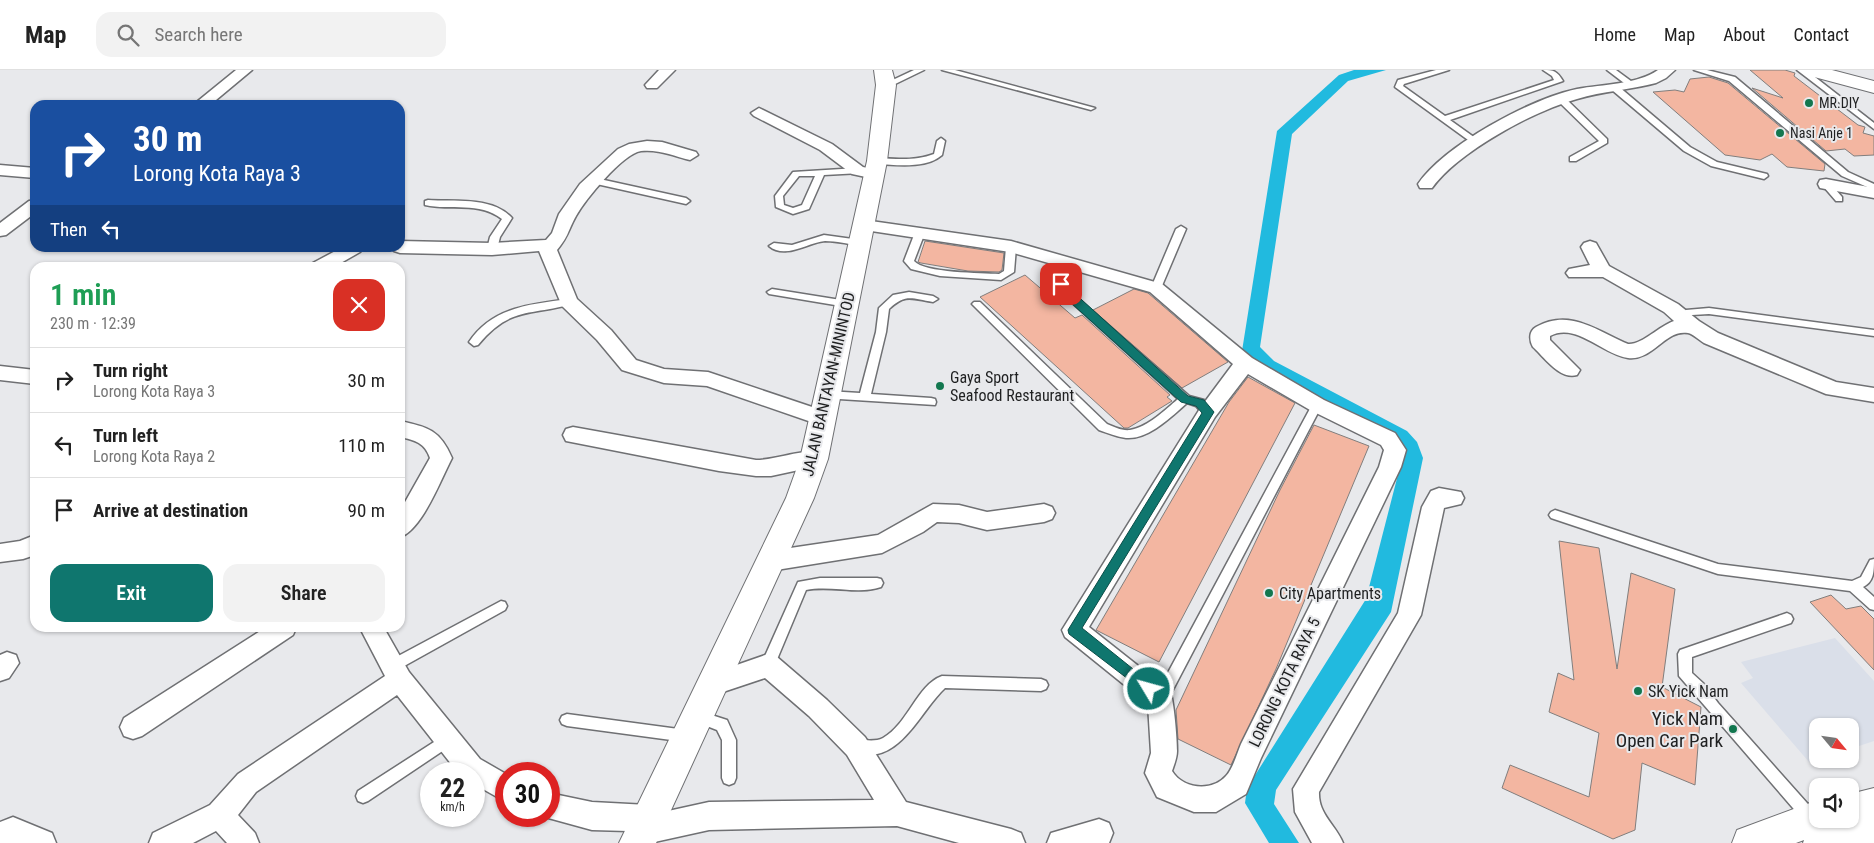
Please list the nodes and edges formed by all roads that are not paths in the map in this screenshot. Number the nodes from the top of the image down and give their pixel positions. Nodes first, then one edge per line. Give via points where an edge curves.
1 (245, 70) edge
2 (668, 70) edge
3 (920, 70) edge
4 (946, 70) edge
5 (1445, 70) edge
6 (1548, 70) edge
7 (1610, 70) edge
8 (1668, 70) edge
9 (1698, 70) edge
10 (1801, 70) edge
11 (1818, 73) edge
12 (885, 77) edge
13 (1631, 84) junction
14 (652, 85) dead end
15 (1874, 87) edge
16 (1615, 88) junction
17 (1874, 96) edge
18 (1562, 99) junction
19 (207, 100) edge
20 (1091, 108) dead end
21 (759, 113) dead end
22 (1444, 119) junction
23 (1874, 127) edge
24 (941, 141) dead end
25 (1475, 142) junction
26 (690, 155) dead end
27 (1573, 159) dead end
28 (870, 169) junction
29 (0, 170) edge
30 (820, 172) junction
31 (30, 173) edge
32 (1764, 176) dead end
33 (595, 181) junction
34 (1426, 184) dead end
35 (1826, 184) joint
36 (1874, 187) edge
37 (1874, 193) edge
38 (1839, 199) dead end
39 (686, 201) dead end
40 (428, 203) dead end
41 (30, 210) edge
42 (1181, 229) dead end
43 (0, 231) edge
44 (862, 234) junction
45 (919, 235) junction
46 (405, 245) edge
47 (774, 246) dead end
48 (1011, 247) junction
49 (1590, 247) dead end
50 (492, 248) junction
51 (548, 249) junction
52 (347, 252) edge
53 (328, 262) edge
54 (1070, 264) junction
55 (1602, 270) junction
56 (1575, 273) dead end
57 (1156, 288) junction
58 (772, 292) dead end
59 (933, 299) dead end
60 (569, 302) junction
61 (847, 304) junction
62 (977, 304) dead end
63 (1687, 322) junction
64 (1874, 333) edge
65 (474, 342) dead end
66 (1244, 363) junction
67 (1570, 370) dead end
68 (0, 373) edge
69 (30, 376) edge
70 (1874, 395) edge
71 (865, 396) junction
72 (1185, 399) junction
73 (931, 402) dead end
74 (1317, 405) junction
75 (825, 407) junction
76 (1208, 412) junction
77 (405, 430) edge
78 (573, 435) dead end
79 (814, 459) junction
80 (1453, 498) dead end
81 (1044, 513) dead end
82 (1555, 515) dead end
83 (405, 521) edge
84 (30, 546) edge
85 (0, 553) edge
86 (770, 562) junction
87 (1874, 564) edge
88 (877, 583) dead end
89 (1853, 586) junction
90 (1874, 605) edge
91 (501, 606) dead end
92 (1787, 620) dead end
93 (278, 632) edge
94 (374, 632) edge
95 (768, 664) junction
96 (396, 673) junction
97 (711, 685) junction
98 (1041, 685) dead end
99 (1162, 699) junction
100 (567, 720) dead end
101 (692, 726) junction
102 (133, 727) dead end
103 (448, 739) junction
104 (856, 746) junction
105 (729, 778) dead end
106 (495, 782) edge
107 (364, 796) dead end
108 (1874, 805) edge
109 (1859, 808) edge
110 (560, 809) edge
111 (897, 813) junction
112 (220, 815) junction
113 (1809, 817) edge
114 (1859, 827) edge
115 (1874, 827) edge
116 (1809, 828) edge
117 (642, 831) edge
118 (1099, 833) dead end
119 (0, 836) edge
120 (42, 843) edge
121 (163, 843) edge
122 (245, 843) edge
123 (1011, 843) edge
124 (1061, 843) edge
125 (1329, 843) edge
126 (1750, 843) edge

1 - 19 street
2 - 14 street
3 - 12 lane
4 - 20 lane
5 - 22 lane via 1398,85
6 - 22 lane via 1559,81
7 - 13 lane
8 - 13 street
9 - 36 lane via 1738,83 1845,174
10 - 23 lane
11 - 15 main road
11 - 17 main road
12 - 28 main road, JALAN BANTAYAN-MININTOD
13 - 16 street
16 - 18 street
16 - 32 lane via 1687,149 1714,164
18 - 25 street
18 - 27 lane via 1604,141
21 - 28 street
22 - 25 lane
24 - 28 lane via 938,155 929,160
25 - 34 street via 1436,170
26 - 33 street via 662,147 635,147 624,152
28 - 30 lane
28 - 44 main road, JALAN BANTAYAN-MININTOD
29 - 31 street
30 - 30 lane via 820,179 806,206 793,210 780,207 779,196 796,174
33 - 39 lane
33 - 51 street via 586,188 568,214 560,235
35 - 37 street
35 - 38 lane
40 - 50 lane via 486,207 502,213 508,218 495,237
41 - 43 street
42 - 57 lane
44 - 45 street
44 - 47 lane via 824,238 792,248
44 - 61 main road, JALAN BANTAYAN-MININTOD
45 - 48 street
45 - 48 lane via 909,261 914,267 940,273 1001,277 1009,272
46 - 50 street
48 - 54 street
49 - 55 street
50 - 51 street via 538,244
51 - 60 street
52 - 53 street
54 - 57 street
54 - 72 lane via 1061,284 1074,300
55 - 56 street
55 - 63 street
57 - 66 street, LORONG KOTA RAYA 5
58 - 61 lane
59 - 71 lane via 909,295 896,297 884,308
60 - 65 lane via 507,312 485,327
60 - 75 street via 604,335 628,365 664,376 708,379
61 - 75 main road, JALAN BANTAYAN-MININTOD
62 - 72 lane via 1103,427 1134,433
63 - 64 lane via 1690,312 1709,312
63 - 67 street via 1632,351 1618,348 1567,324 1540,333 1540,342
63 - 70 street via 1711,338 1820,385
66 - 74 street, LORONG KOTA RAYA 5
66 - 76 street
68 - 69 street
71 - 73 lane
71 - 75 lane
72 - 76 lane via 1200,403
74 - 99 lane
74 - 99 street, LORONG KOTA RAYA 5 via 1388,439 1395,450 1390,467 1237,785 1216,800 1194,799 1167,788 1158,773 1164,753 1160,713
75 - 79 main road, JALAN BANTAYAN-MININTOD
76 - 99 street via 1074,630
77 - 83 street via 426,434 438,448 441,458
78 - 79 street via 756,468
79 - 86 main road, JALAN BANTAYAN-MININTOD
80 - 125 street via 1439,497 1433,507 1409,615 1306,789 1304,802 1309,817
81 - 86 street via 987,521 959,514 933,513 882,544
82 - 89 lane via 1718,569
84 - 85 street
86 - 97 main road, JALAN BANTAYAN-MININTOD
87 - 89 lane via 1865,581
88 - 95 lane via 859,586 817,582 802,586
89 - 90 lane
91 - 96 lane
92 - 113 lane via 1685,654 1686,676
93 - 102 street
94 - 96 street
95 - 97 street
95 - 104 street
96 - 103 street
96 - 112 street via 247,783
97 - 101 main road, JALAN BANTAYAN-MININTOD
98 - 104 lane via 942,682 932,689 900,734 871,750
100 - 101 lane
101 - 105 lane via 722,725 729,740
101 - 117 main road, JALAN BANTAYAN-MININTOD
103 - 106 street via 471,768
103 - 107 lane
104 - 111 street
108 - 109 main road
110 - 117 street
111 - 117 street via 709,816
111 - 123 street
112 - 121 street
112 - 122 street
114 - 115 main road
116 - 126 main road
118 - 124 street
119 - 120 street via 13,832

